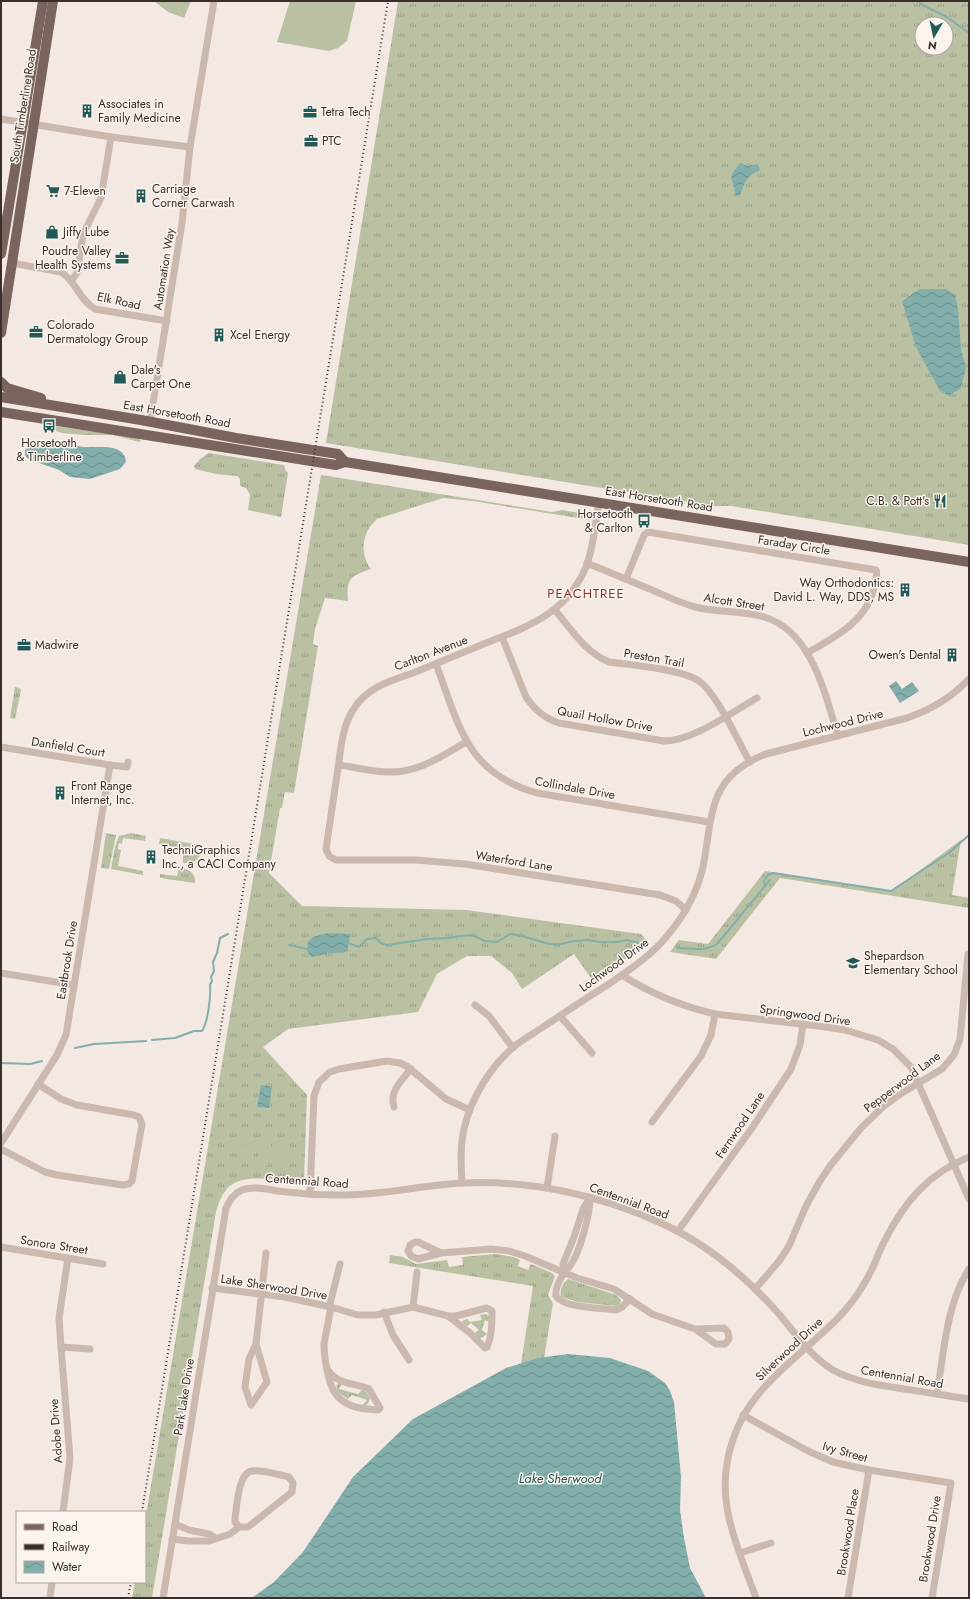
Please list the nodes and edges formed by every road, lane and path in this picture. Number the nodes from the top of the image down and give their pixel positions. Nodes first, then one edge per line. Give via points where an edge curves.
1 (43, 1) edge
2 (53, 1) edge
3 (214, 1) edge
4 (1, 119) edge
5 (23, 122) junction
6 (33, 124) junction
7 (111, 137) junction
8 (190, 147) junction
9 (1, 254) edge
10 (12, 263) junction
11 (71, 281) junction
12 (167, 321) junction
13 (1, 333) edge
14 (1, 382) edge
15 (1, 397) edge
16 (1, 412) edge
17 (93, 412) junction
18 (20, 415) junction
19 (1, 420) edge
20 (150, 422) junction
21 (345, 462) junction
22 (598, 502) junction
23 (969, 562) edge
24 (587, 564) junction
25 (626, 579) junction
26 (555, 610) junction
27 (502, 637) junction
28 (807, 653) junction
29 (436, 664) junction
30 (969, 679) edge
31 (757, 698) dead end
32 (725, 716) junction
33 (838, 736) junction
34 (466, 742) junction
35 (1, 747) edge
36 (128, 762) dead end
37 (750, 762) junction
38 (110, 765) junction
39 (339, 765) junction
40 (709, 822) junction
41 (332, 859) joint
42 (686, 910) junction
43 (968, 954) edge
44 (1, 973) edge
45 (622, 975) junction
46 (74, 985) junction
47 (475, 1006) dead end
48 (715, 1014) junction
49 (560, 1016) junction
50 (803, 1024) junction
51 (513, 1048) junction
52 (592, 1053) dead end
53 (411, 1069) junction
54 (917, 1083) junction
55 (38, 1084) junction
56 (394, 1107) dead end
57 (470, 1110) junction
58 (652, 1122) dead end
59 (555, 1136) dead end
60 (1, 1143) edge
61 (1, 1149) edge
62 (969, 1158) edge
63 (953, 1164) junction
64 (462, 1183) junction
65 (547, 1188) junction
66 (310, 1194) junction
67 (590, 1198) junction
68 (969, 1199) edge
69 (230, 1201) joint
70 (678, 1232) junction
71 (1, 1247) edge
72 (266, 1253) dead end
73 (441, 1253) dead end
74 (68, 1258) junction
75 (103, 1264) dead end
76 (340, 1264) dead end
77 (969, 1269) edge
78 (417, 1272) dead end
79 (564, 1272) junction
80 (212, 1288) junction
81 (755, 1289) junction
82 (262, 1294) junction
83 (630, 1299) junction
84 (331, 1307) junction
85 (414, 1307) junction
86 (384, 1312) junction
87 (448, 1316) junction
88 (695, 1329) dead end
89 (256, 1344) junction
90 (60, 1348) junction
91 (806, 1348) junction
92 (90, 1349) dead end
93 (409, 1360) dead end
94 (328, 1370) junction
95 (937, 1394) junction
96 (969, 1399) edge
97 (743, 1415) junction
98 (869, 1470) junction
99 (951, 1483) joint
100 (63, 1511) edge
101 (175, 1524) junction
102 (239, 1527) junction
103 (215, 1538) junction
104 (172, 1539) junction
105 (771, 1543) dead end
106 (740, 1553) junction
107 (52, 1583) edge
108 (50, 1598) edge
109 (163, 1598) edge
110 (756, 1598) edge
111 (848, 1598) edge
112 (932, 1598) edge

1 - 5 main road, South Timberline Road
2 - 6 main road, South Timberline Road
3 - 8 street, Automation Way
4 - 5 street
5 - 6 street
5 - 9 main road, South Timberline Road
6 - 7 street
6 - 10 main road, South Timberline Road
7 - 8 street
7 - 11 street via 101,198 83,234 77,273
8 - 12 street, Automation Way via 182,223
10 - 11 street, Elk Road via 61,272
10 - 13 main road, South Timberline Road
11 - 12 street, Elk Road via 88,304 95,309
12 - 20 street, Automation Way
14 - 17 main road via 7,388
15 - 17 main road, East Horsetooth Road
16 - 18 main road, East Horsetooth Road
17 - 20 main road, East Horsetooth Road
18 - 19 main road via 6,416
18 - 21 main road, East Horsetooth Road via 336,465
20 - 21 main road, East Horsetooth Road via 338,454
21 - 22 main road, East Horsetooth Road
22 - 23 main road, East Horsetooth Road
22 - 24 street, Carlton Avenue
24 - 25 street, Alcott Street
24 - 26 street, Carlton Avenue via 572,591
25 - 28 street, Alcott Street via 694,607 770,619 797,638
25 - 28 street, Faraday Circle via 644,535 648,532 876,570 870,599 858,619
26 - 27 street, Carlton Avenue via 530,625
26 - 32 street, Preston Trail via 595,655 609,662 692,677 713,695
27 - 29 street, Carlton Avenue
27 - 32 street, Quail Hollow Drive via 526,697 536,710 552,721 672,741 689,736
28 - 33 street, Alcott Street via 825,693
29 - 34 street, Collindale Drive
29 - 39 street, Carlton Avenue via 378,686 359,701 345,729
30 - 33 street, Lochwood Drive via 938,705 921,713
31 - 32 street, Quail Hollow Drive
32 - 37 street, Preston Trail
33 - 37 street, Lochwood Drive via 766,754
34 - 39 street via 428,764 402,771 382,772
34 - 40 street, Collindale Drive via 488,768 524,789
35 - 38 street, Danfield Court
36 - 38 street, Danfield Court via 127,767
37 - 40 street, Lochwood Drive via 732,775 720,791
38 - 46 street, Eastbrook Drive
39 - 41 street, Carlton Avenue via 326,849
40 - 42 street, Lochwood Drive via 703,867
41 - 42 street, Waterford Lane via 415,860 465,864 660,896 676,901
42 - 45 street, Lochwood Drive via 666,938
43 - 54 street, Pepperwood Lane via 958,1045 954,1055 942,1069
44 - 46 street
45 - 48 street, Springwood Drive via 663,998
45 - 49 street, Lochwood Drive
46 - 55 street, Eastbrook Drive via 62,1046
47 - 51 street via 489,1016
48 - 50 street, Springwood Drive
48 - 58 street via 711,1035 702,1056
49 - 51 street, Lochwood Drive
49 - 52 street
50 - 54 street, Springwood Drive via 845,1030 878,1040 893,1049 911,1067
50 - 70 street, Fernwood Lane via 800,1045 791,1069
51 - 57 street, Lochwood Drive via 486,1079
53 - 56 street via 394,1092
53 - 57 street via 446,1099
53 - 66 street via 400,1063 387,1061 339,1069 321,1079 314,1096
54 - 63 street, Springwood Drive
54 - 81 street, Pepperwood Lane via 884,1106 861,1128 830,1166 814,1192 789,1246
55 - 60 street, Eastbrook Drive
55 - 61 street via 61,1099 77,1105 139,1117 142,1124 133,1177 129,1184 123,1185 58,1175 45,1172
57 - 64 street, Lochwood Drive via 462,1144
59 - 65 street
62 - 63 street, Silverwood Drive
63 - 68 street, Springwood Drive
63 - 91 street, Silverwood Drive via 936,1175 910,1201 894,1223 856,1296 835,1321
64 - 65 street, Centennial Road
64 - 66 street, Centennial Road via 363,1194
65 - 67 street, Centennial Road
66 - 69 street, Centennial Road via 248,1188 236,1193
67 - 70 street, Centennial Road via 647,1216
67 - 79 street via 583,1209 563,1264
69 - 80 street, Park Lake Drive via 226,1208
70 - 81 street, Centennial Road via 706,1250
71 - 74 street, Sonora Street
72 - 82 street
73 - 79 street via 509,1251
74 - 75 street, Sonora Street
74 - 90 street, Adobe Drive via 60,1307
76 - 84 street
77 - 95 street via 951,1310
78 - 85 street
79 - 83 street via 614,1289
79 - 83 street via 555,1292 561,1301 572,1305 616,1310
80 - 82 street, Lake Sherwood Drive
80 - 101 street, Park Lake Drive
81 - 91 street, Centennial Road via 781,1316
82 - 84 street, Lake Sherwood Drive
82 - 89 street
83 - 88 street via 652,1314
84 - 86 street, Lake Sherwood Drive via 368,1316
84 - 94 street via 324,1344
85 - 86 street, Lake Sherwood Drive
85 - 87 street, Lake Sherwood Drive
86 - 93 street via 393,1335
87 - 87 street, Lake Sherwood Drive via 489,1309 492,1311 487,1346 485,1348
89 - 89 street via 267,1382 252,1405 245,1387 249,1359
90 - 92 street
90 - 100 street, Adobe Drive via 70,1458
91 - 95 street, Centennial Road via 830,1368 855,1380
91 - 97 street, Silverwood Drive via 758,1393
94 - 94 street via 337,1379 369,1389 380,1408 378,1410 349,1405 336,1395 330,1383
95 - 96 street, Centennial Road
97 - 98 street, Ivy Street via 820,1458
97 - 106 street, Silverwood Drive via 727,1459 725,1478 730,1526
98 - 99 street, Ivy Street
98 - 111 street, Brookwood Place
99 - 112 street, Brookwood Drive
101 - 103 street via 210,1534
101 - 104 street, Park Lake Drive
102 - 102 street via 248,1527 289,1494 293,1487 289,1476 253,1470 245,1474 235,1518
102 - 103 street via 230,1534
103 - 104 street via 210,1541
104 - 109 street, Park Lake Drive
105 - 106 street
106 - 110 street, Silverwood Drive
107 - 108 street

